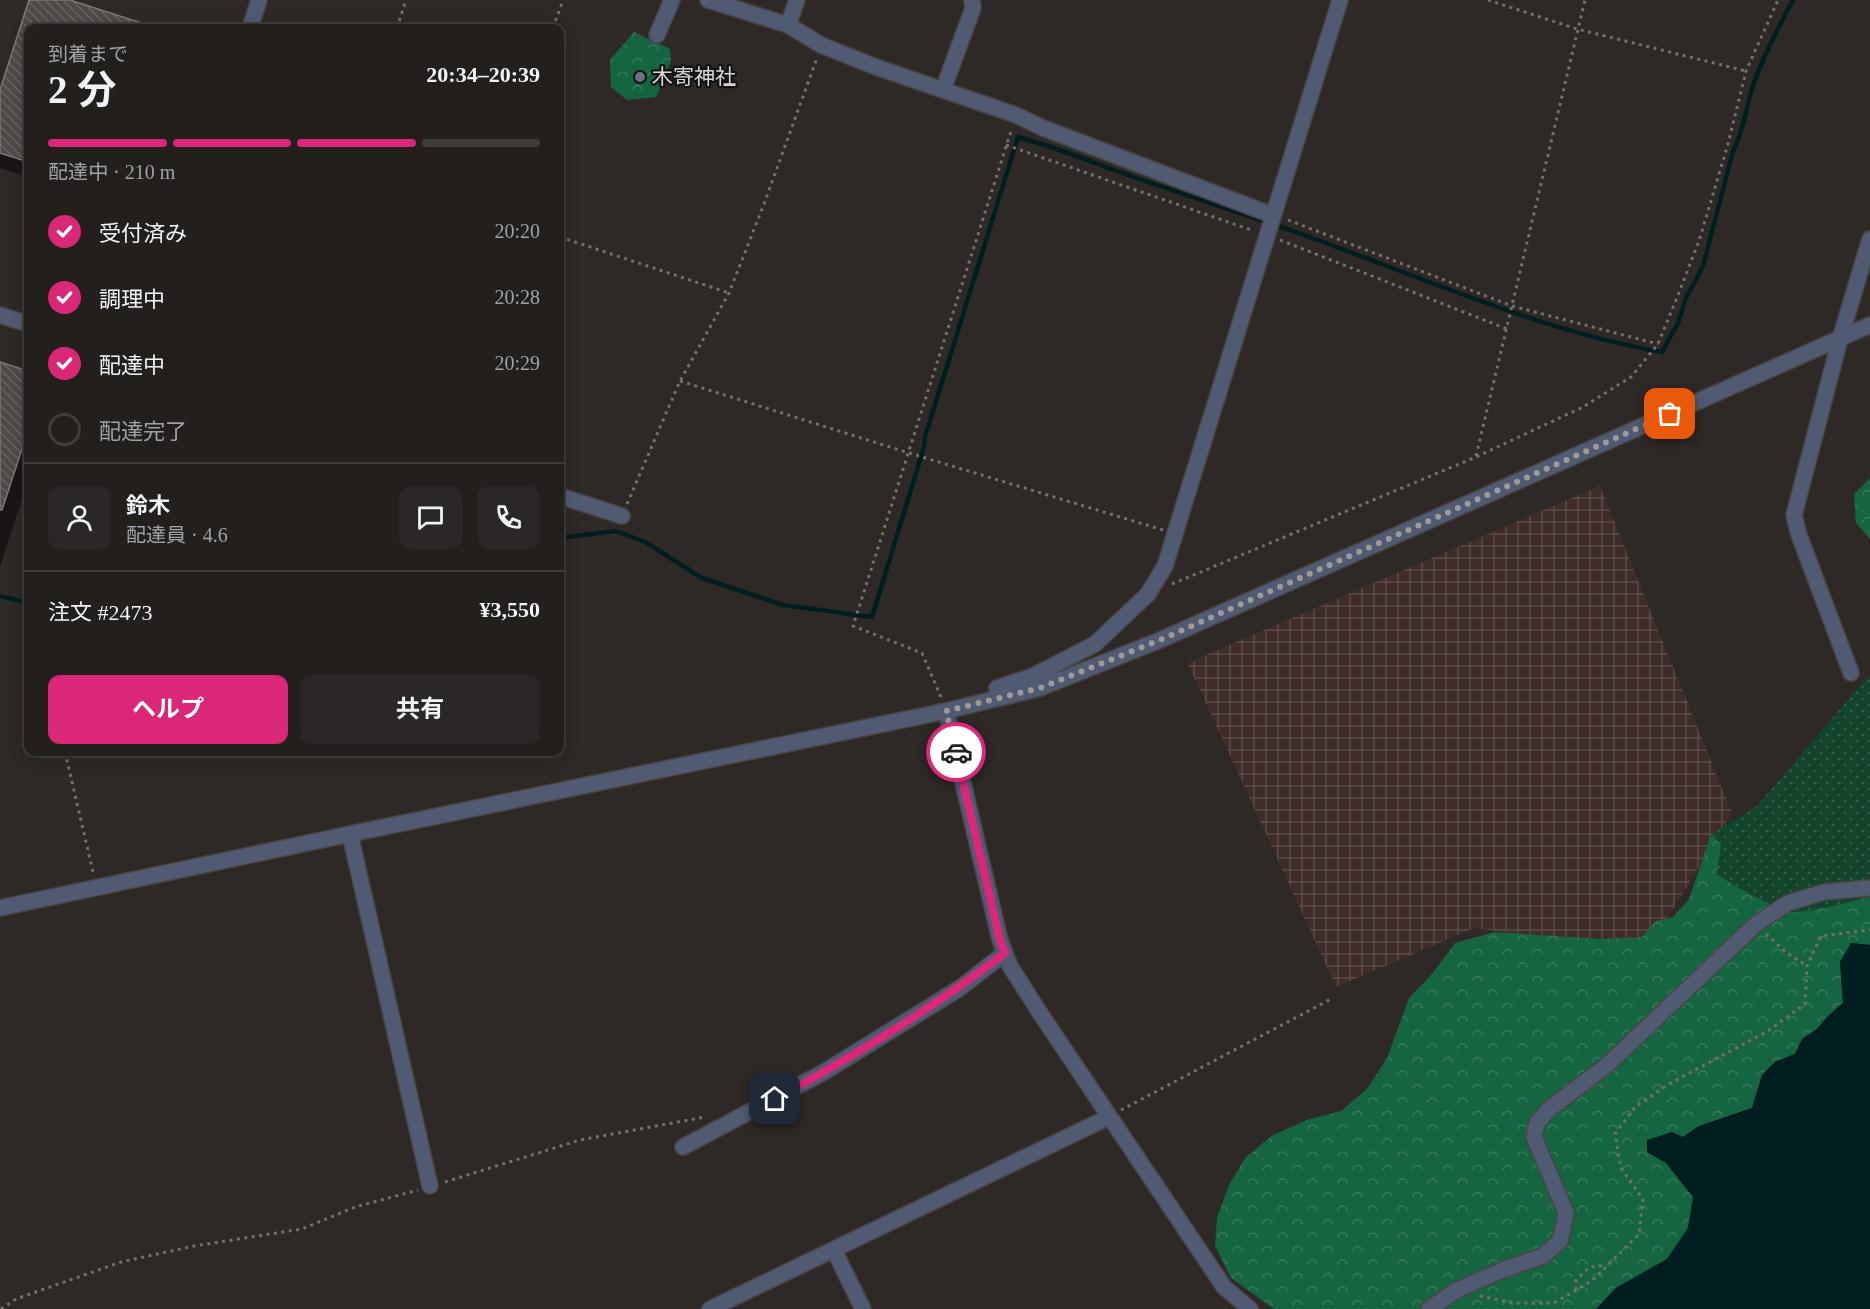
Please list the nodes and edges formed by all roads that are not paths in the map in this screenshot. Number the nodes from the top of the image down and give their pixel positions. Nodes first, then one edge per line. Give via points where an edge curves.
1 (259, 0) edge
2 (672, 0) edge
3 (708, 0) edge
4 (797, 0) edge
5 (972, 0) edge
6 (1340, 0) edge
7 (250, 24) edge
8 (788, 25) junction
9 (657, 35) dead end
10 (943, 90) junction
11 (1272, 214) junction
12 (1870, 239) edge
13 (0, 315) edge
14 (24, 323) edge
15 (1870, 325) edge
16 (1840, 339) junction
17 (564, 497) edge
18 (622, 516) road end
19 (1851, 673) dead end
20 (997, 698) junction
21 (946, 711) junction
22 (350, 834) junction
23 (1870, 888) edge
24 (0, 909) edge
25 (1005, 953) junction
26 (1109, 1117) junction
27 (683, 1147) dead end
28 (430, 1186) road end
29 (834, 1250) junction
30 (710, 1309) edge
31 (863, 1309) edge
32 (1250, 1309) edge
33 (1429, 1309) edge

1 - 7 street
2 - 9 street
3 - 8 street
4 - 8 street
5 - 10 street via 973,8
6 - 11 street
8 - 10 street via 822,45
10 - 11 street
11 - 20 street via 1165,566 1148,594 1095,644 1034,676 996,688
12 - 16 street
13 - 14 street
15 - 16 street
16 - 19 street via 1794,515
16 - 20 street via 1160,640 1040,688
17 - 18 street
20 - 21 street
21 - 22 street
21 - 25 street
22 - 24 street
22 - 28 street
23 - 33 street via 1824,892 1788,903 1756,924 1606,1066 1549,1109 1537,1123 1534,1137 1566,1213 1560,1241 1543,1256 1457,1290
25 - 26 street via 1035,1006
25 - 27 street via 960,988 824,1072
26 - 29 street
26 - 32 street via 1224,1287
29 - 30 street
29 - 31 street

